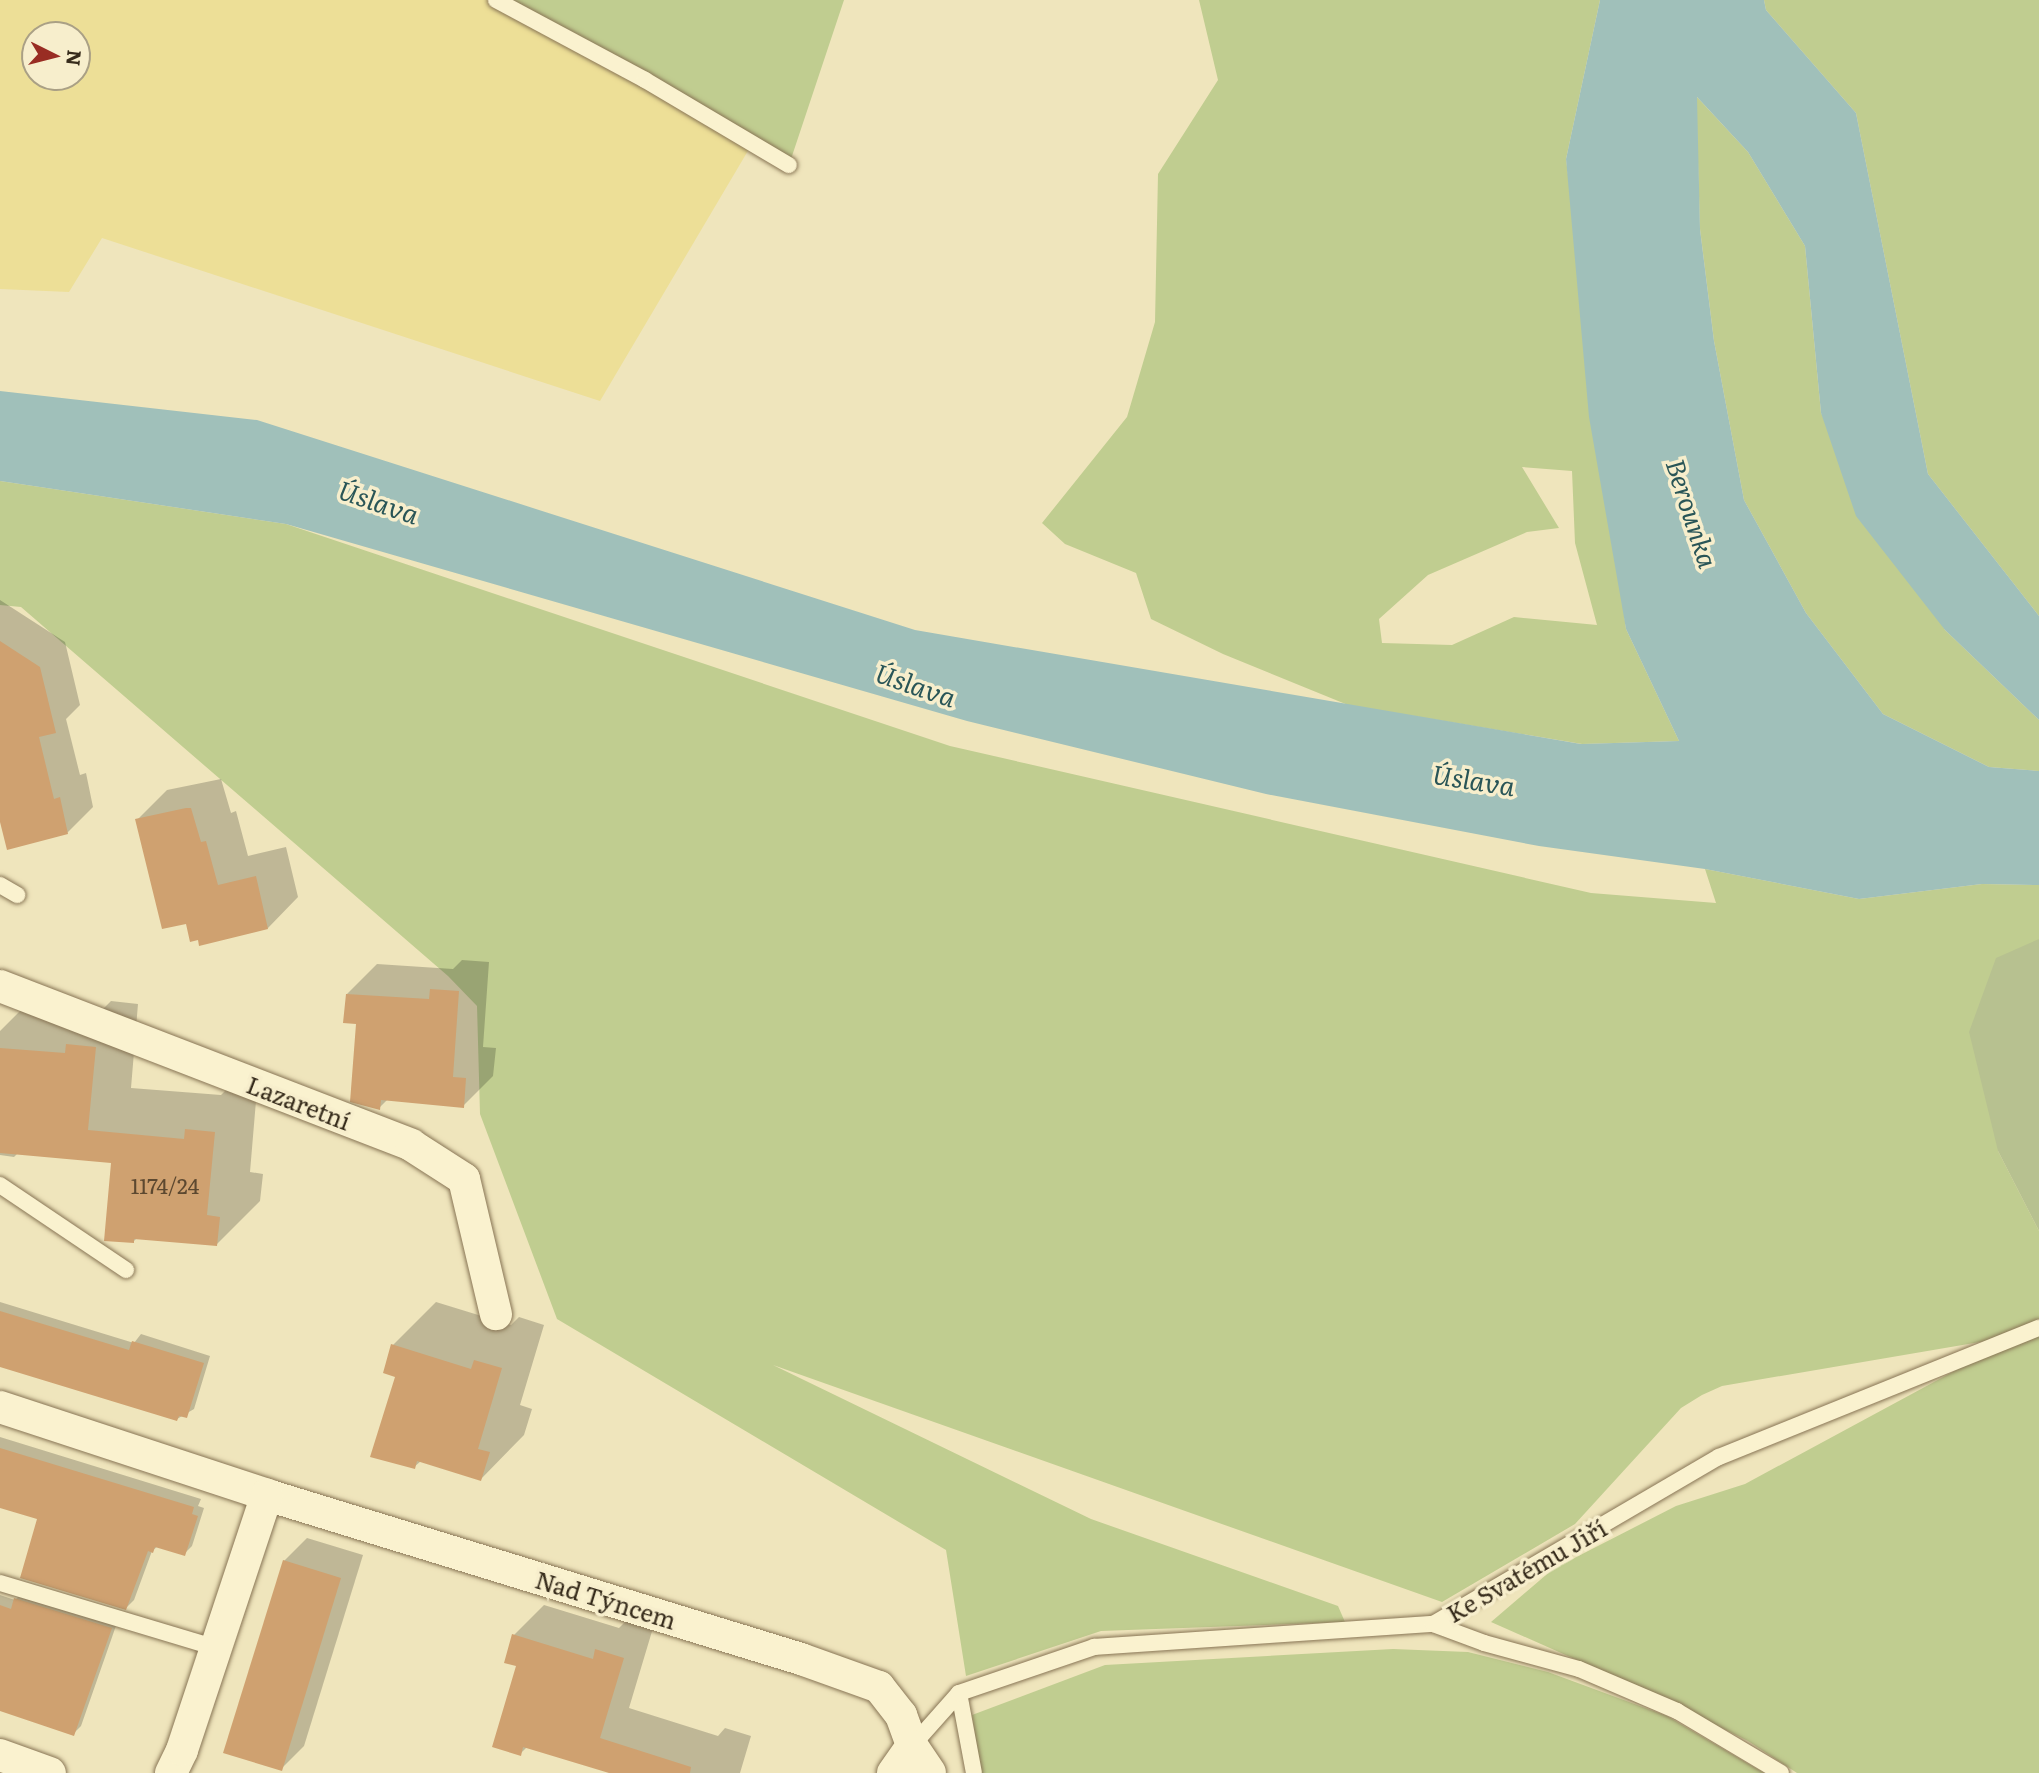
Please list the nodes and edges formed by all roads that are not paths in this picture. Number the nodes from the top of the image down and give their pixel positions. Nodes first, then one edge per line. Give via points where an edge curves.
1 (496, 0) edge
2 (789, 165) dead end
3 (0, 885) edge
4 (17, 895) dead end
5 (0, 986) edge
6 (0, 1185) edge
7 (126, 1270) dead end
8 (496, 1314) dead end
9 (2039, 1328) edge
10 (0, 1407) edge
11 (267, 1494) junction
12 (0, 1583) edge
13 (1433, 1625) junction
14 (216, 1648) junction
15 (959, 1693) junction
16 (912, 1746) junction
17 (0, 1755) edge
18 (50, 1773) edge
19 (171, 1773) edge
20 (893, 1773) edge
21 (930, 1773) edge
22 (974, 1773) edge
23 (1781, 1773) edge

1 - 2 lane
3 - 4 lane
5 - 8 street, Lazaretní via 411,1145 464,1179
6 - 7 lane
9 - 13 lane, Ke Svatému Jiří via 1720,1457
10 - 11 street, Nad Týncem
11 - 14 street
11 - 16 street, Nad Týncem via 879,1687 901,1715
12 - 14 lane
13 - 15 lane, Ke Svatému Jiří via 1094,1647
13 - 23 lane via 1579,1669 1677,1711
14 - 19 street
15 - 16 lane, Ke Svatému Jiří
15 - 22 lane
16 - 20 street, Ke Svatému Jiří
16 - 21 street, Nad Týncem
17 - 18 street

